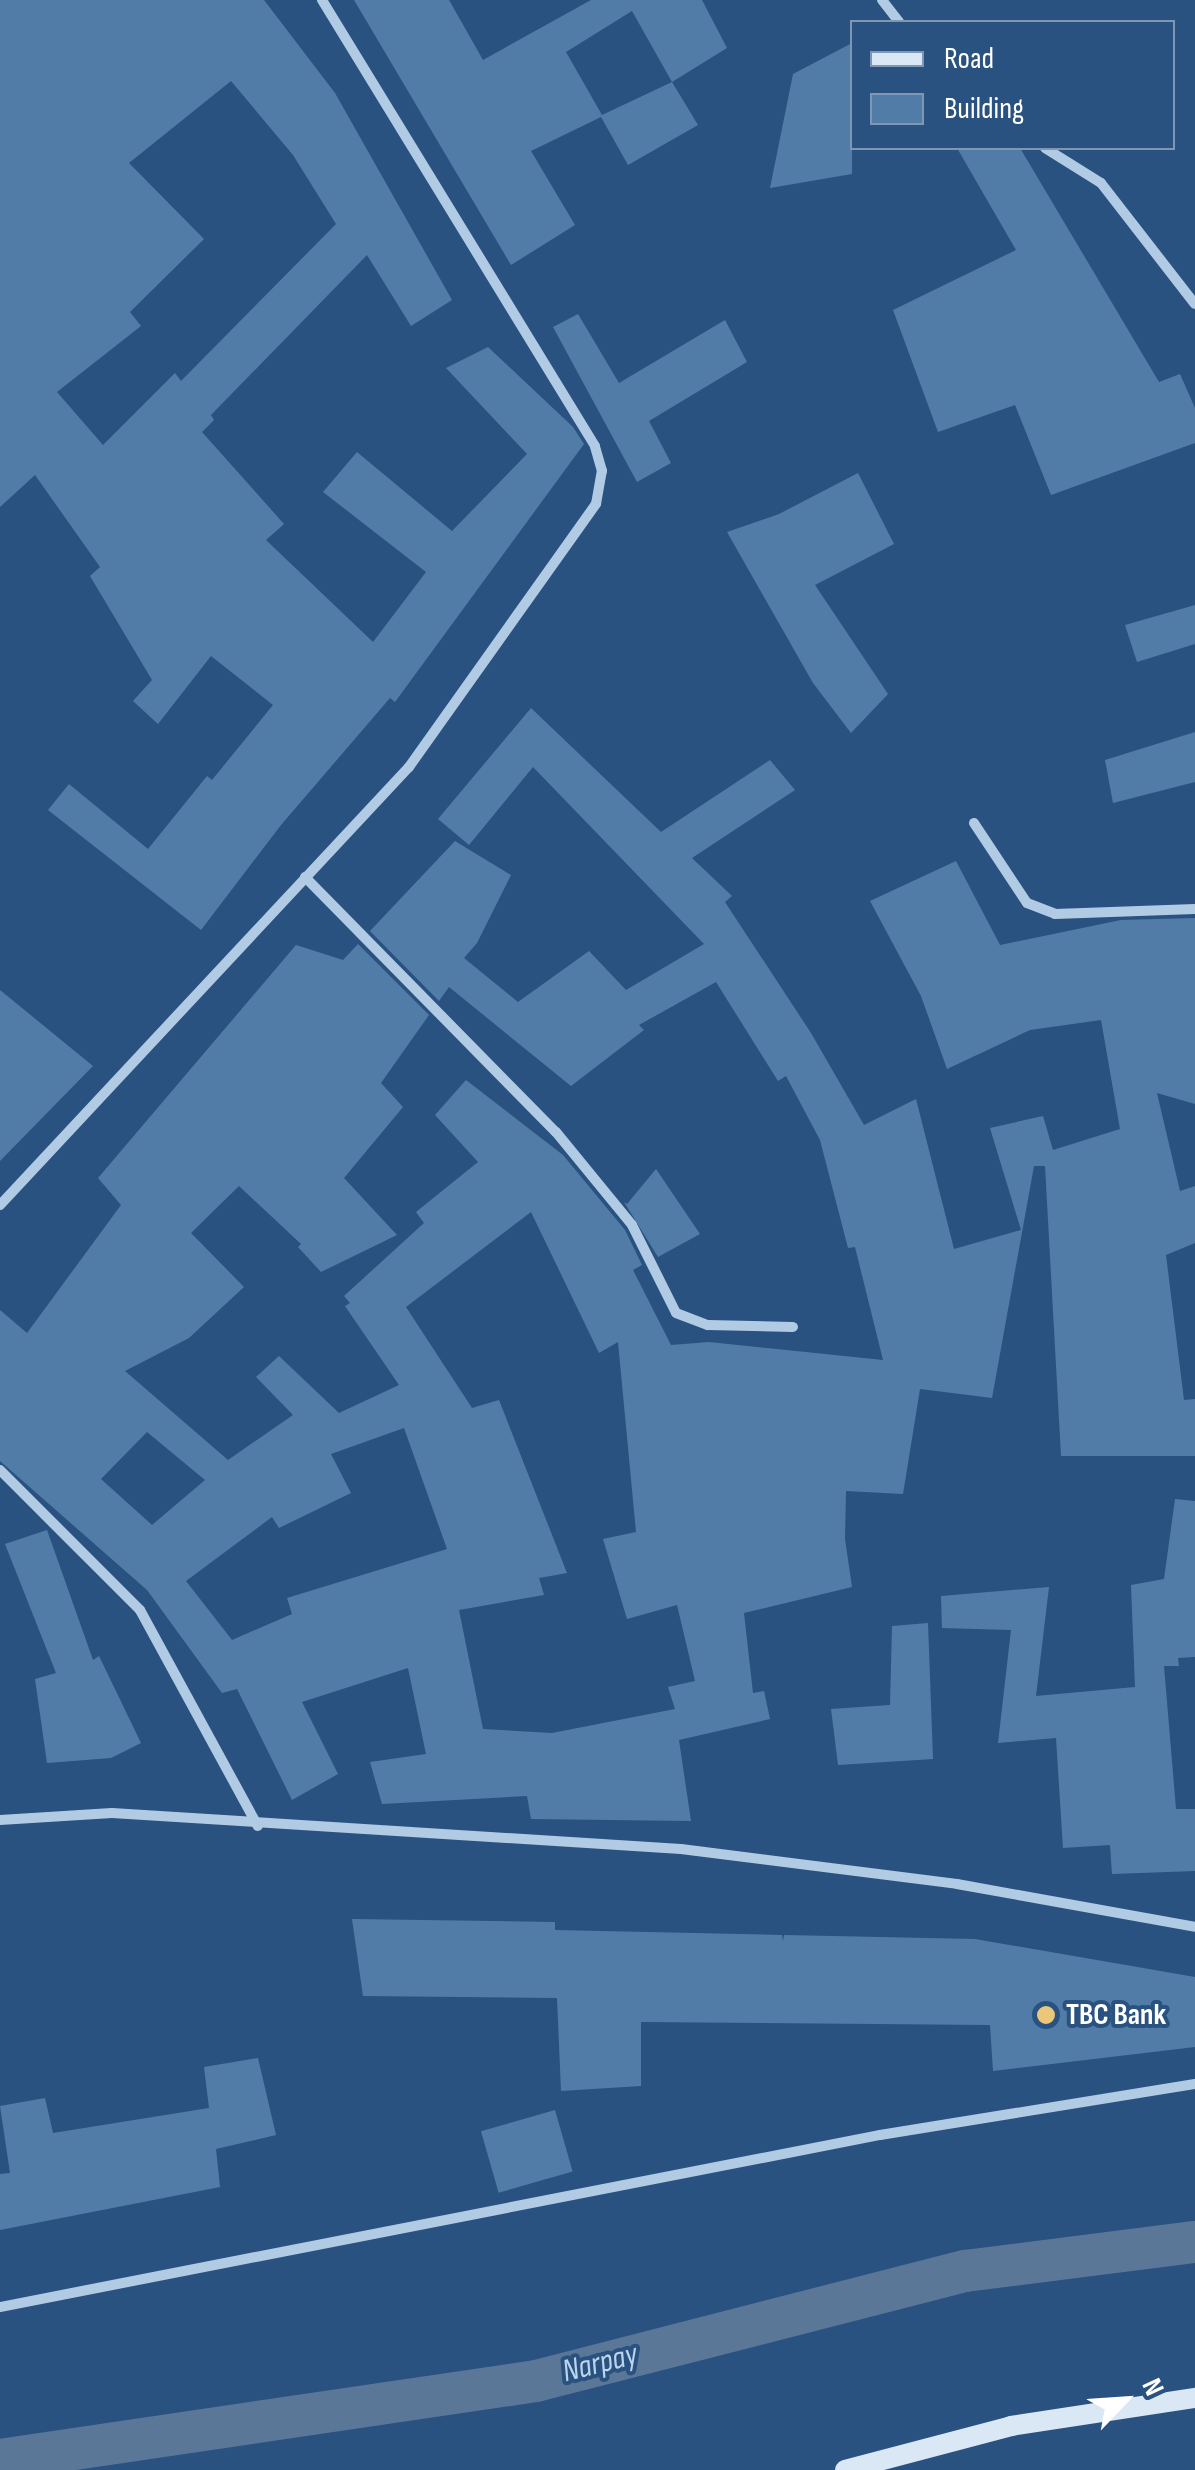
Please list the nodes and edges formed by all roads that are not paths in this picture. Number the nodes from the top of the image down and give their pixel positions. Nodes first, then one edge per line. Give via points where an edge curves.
1 (322, 0) edge
2 (1048, 150) edge
3 (1195, 304) edge
4 (974, 822) dead end
5 (305, 877) junction
6 (1195, 909) edge
7 (0, 1205) edge
8 (793, 1328) dead end
9 (0, 1470) edge
10 (0, 1820) edge
11 (258, 1826) junction
12 (1195, 1927) edge
13 (1195, 2084) edge
14 (0, 2307) edge
15 (1195, 2398) edge
16 (845, 2470) edge

1 - 5 street via 565,394 602,472 596,504 409,768
2 - 3 street via 1101,183
4 - 6 street via 1027,903 1055,914
5 - 7 street
5 - 8 street via 556,1132 632,1226 676,1313 708,1325
9 - 11 street via 140,1610
10 - 11 street via 112,1813
11 - 12 street via 682,1849 957,1884
13 - 14 street via 880,2135
15 - 16 street via 1011,2426

